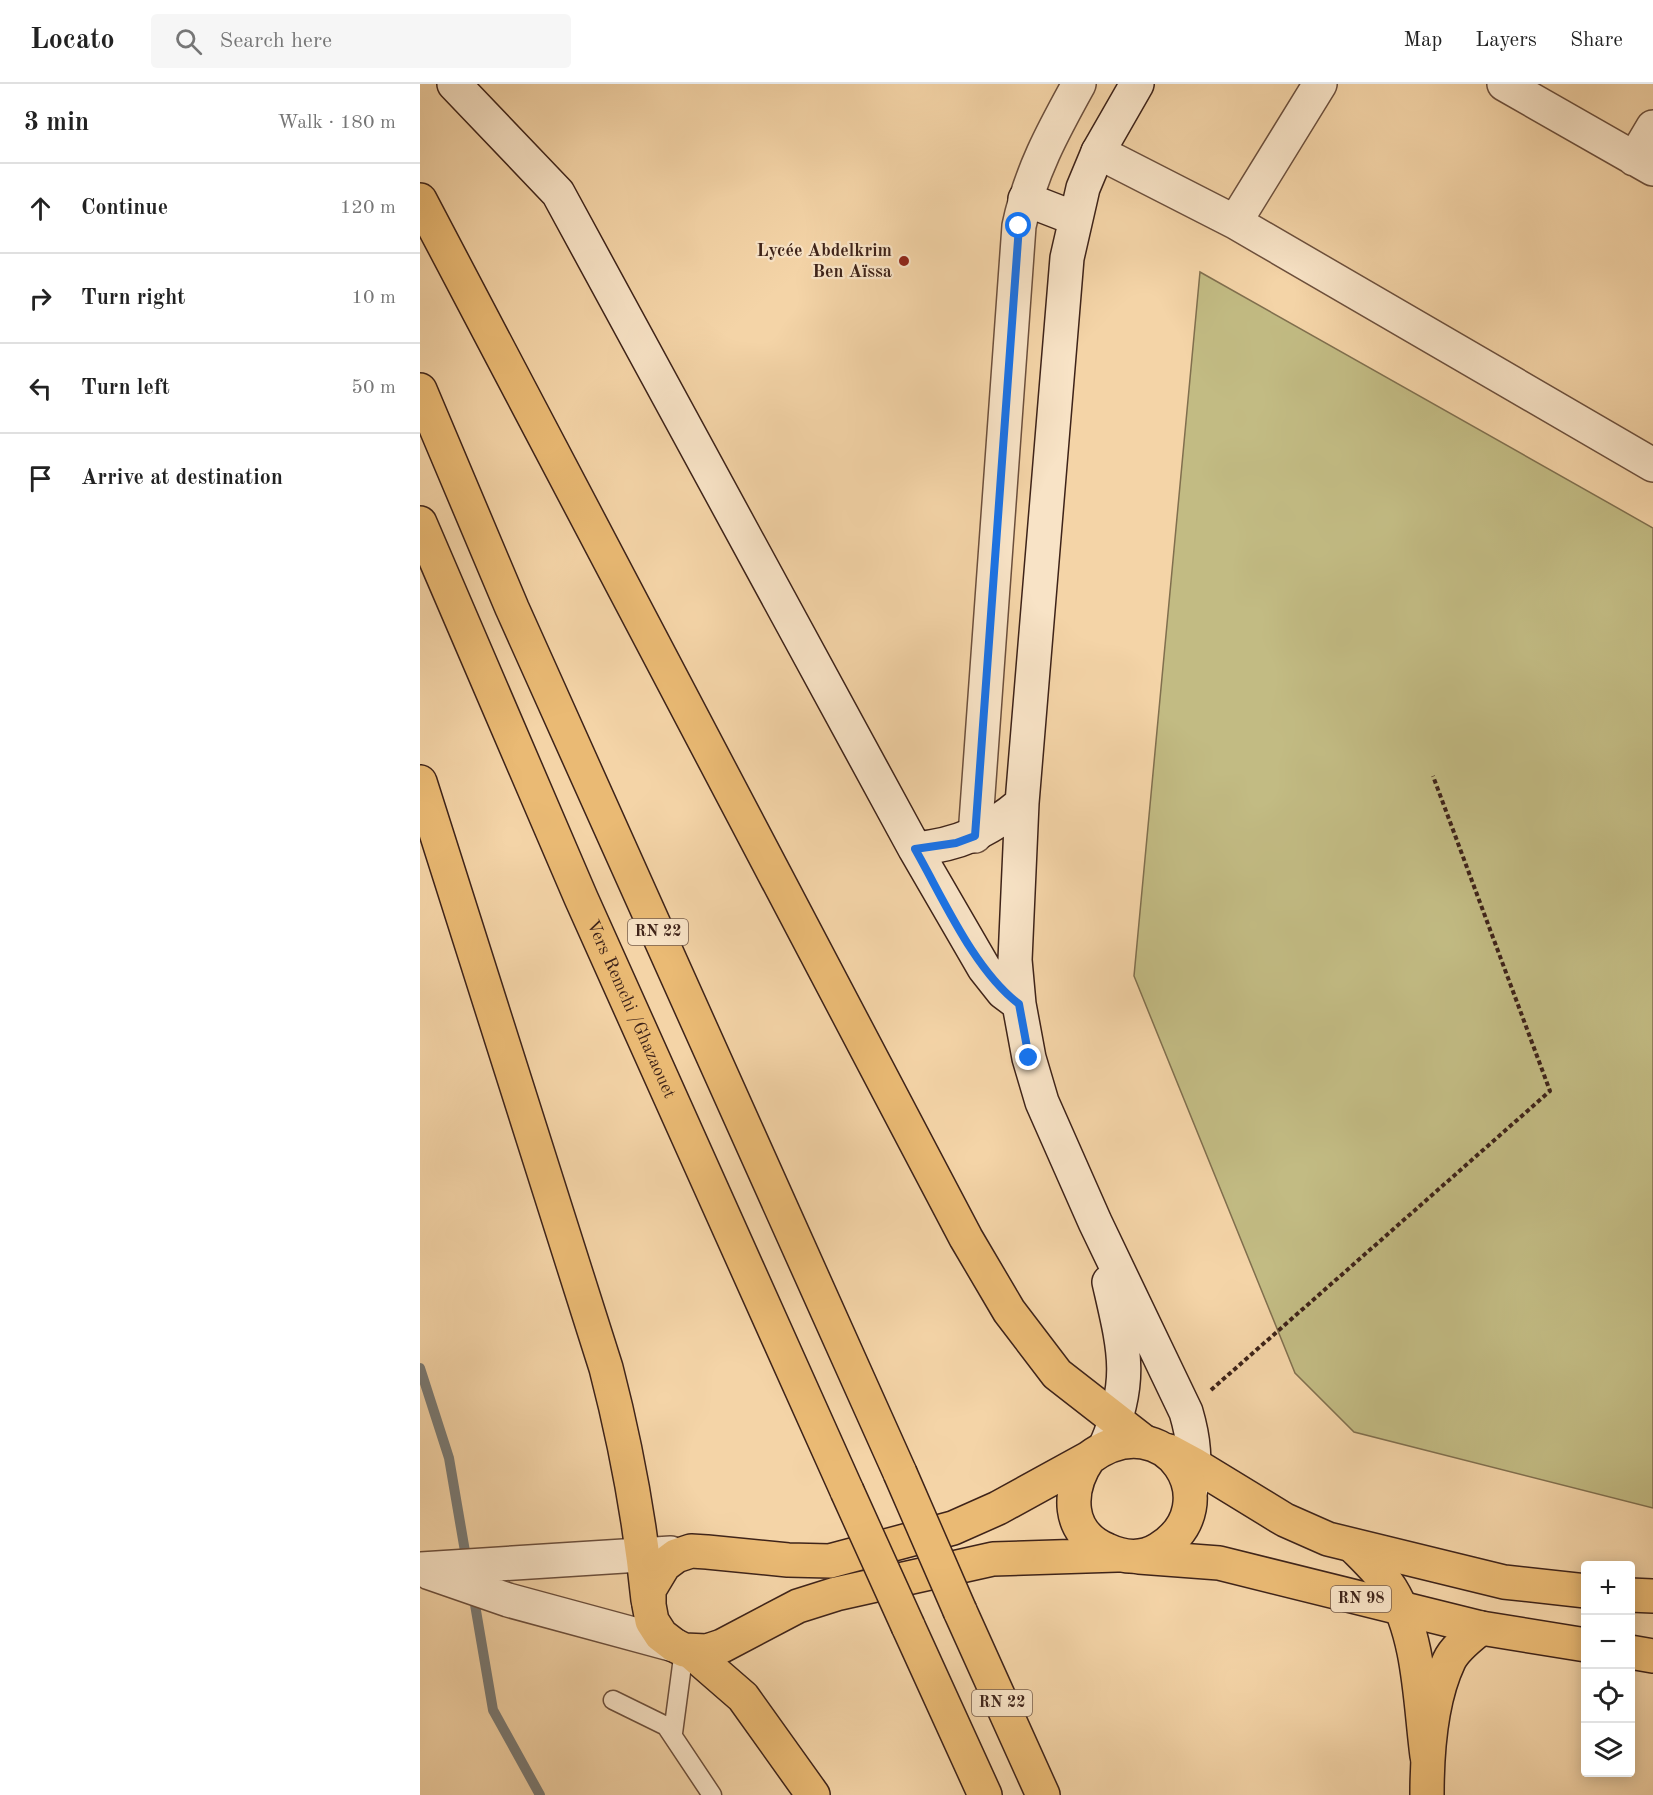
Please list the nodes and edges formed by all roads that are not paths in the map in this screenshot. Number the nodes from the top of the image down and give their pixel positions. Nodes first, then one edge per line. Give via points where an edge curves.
1 (454, 84) edge
2 (1079, 84) edge
3 (1137, 84) edge
4 (1320, 84) edge
5 (1504, 84) edge
6 (1653, 127) edge
7 (1098, 152) junction
8 (1644, 164) edge
9 (1025, 199) junction
10 (420, 200) edge
11 (1074, 218) junction
12 (1235, 222) junction
13 (420, 390) edge
14 (1653, 465) edge
15 (420, 523) edge
16 (420, 782) edge
17 (1022, 803) junction
18 (975, 836) junction
19 (915, 849) junction
20 (1019, 1004) junction
21 (1095, 1222) junction
22 (1104, 1442) junction
23 (1193, 1478) junction
24 (1354, 1546) junction
25 (691, 1551) junction
26 (643, 1554) junction
27 (1127, 1556) junction
28 (420, 1569) edge
29 (1581, 1590) edge
30 (1635, 1595) edge
31 (1653, 1596) edge
32 (648, 1605) junction
33 (1402, 1610) junction
34 (1481, 1628) junction
35 (1581, 1644) edge
36 (683, 1648) junction
37 (1635, 1653) edge
38 (1653, 1656) edge
39 (613, 1700) dead end
40 (673, 1733) junction
41 (1427, 1756) junction
42 (712, 1795) edge
43 (813, 1795) edge
44 (985, 1795) edge
45 (1043, 1795) edge
46 (1427, 1795) edge

1 - 19 main road via 558,193
2 - 9 main road via 1044,148
3 - 7 main road
4 - 12 main road
5 - 8 main road
6 - 8 main road
7 - 11 main road
7 - 12 main road
9 - 11 main road
9 - 18 main road via 1017,253
10 - 22 highway via 966,1238 1009,1311
11 - 17 main road via 1066,258
12 - 14 main road
13 - 45 highway, RN 22, bridge via 512,608
15 - 44 highway, Vers Remchi /Ghazaouet / RN 22, bridge via 581,898
16 - 26 highway via 606,1368 626,1447
17 - 18 main road
17 - 20 main road via 1015,960
18 - 19 main road
19 - 20 main road via 984,968 1003,992
20 - 21 main road via 1042,1102
21 - 22 main road via 1124,1346 1125,1379
21 - 23 main road via 1186,1412 1195,1445
22 - 23 highway via 1152,1444
22 - 25 highway via 998,1508 953,1528 830,1561
22 - 27 highway via 1078,1475 1073,1495 1075,1515 1084,1533 1098,1547
23 - 24 highway via 1308,1532
23 - 27 highway via 1186,1519 1171,1542 1155,1552
24 - 29 highway via 1504,1582
24 - 33 highway via 1382,1575
25 - 26 main road
25 - 32 highway via 664,1565 650,1590
26 - 28 main road
26 - 32 highway
27 - 33 highway, RN 98 via 1219,1563
27 - 36 highway via 993,1559 836,1594 798,1606 722,1646 707,1651
28 - 36 main road via 508,1600
30 - 31 highway
32 - 36 highway via 657,1628
33 - 34 highway, RN 98
33 - 41 highway via 1413,1651
34 - 35 highway, RN 98
34 - 41 highway via 1449,1659
36 - 40 lane
36 - 43 highway via 743,1697
37 - 38 highway
39 - 40 lane via 658,1720
40 - 42 lane
41 - 46 highway

